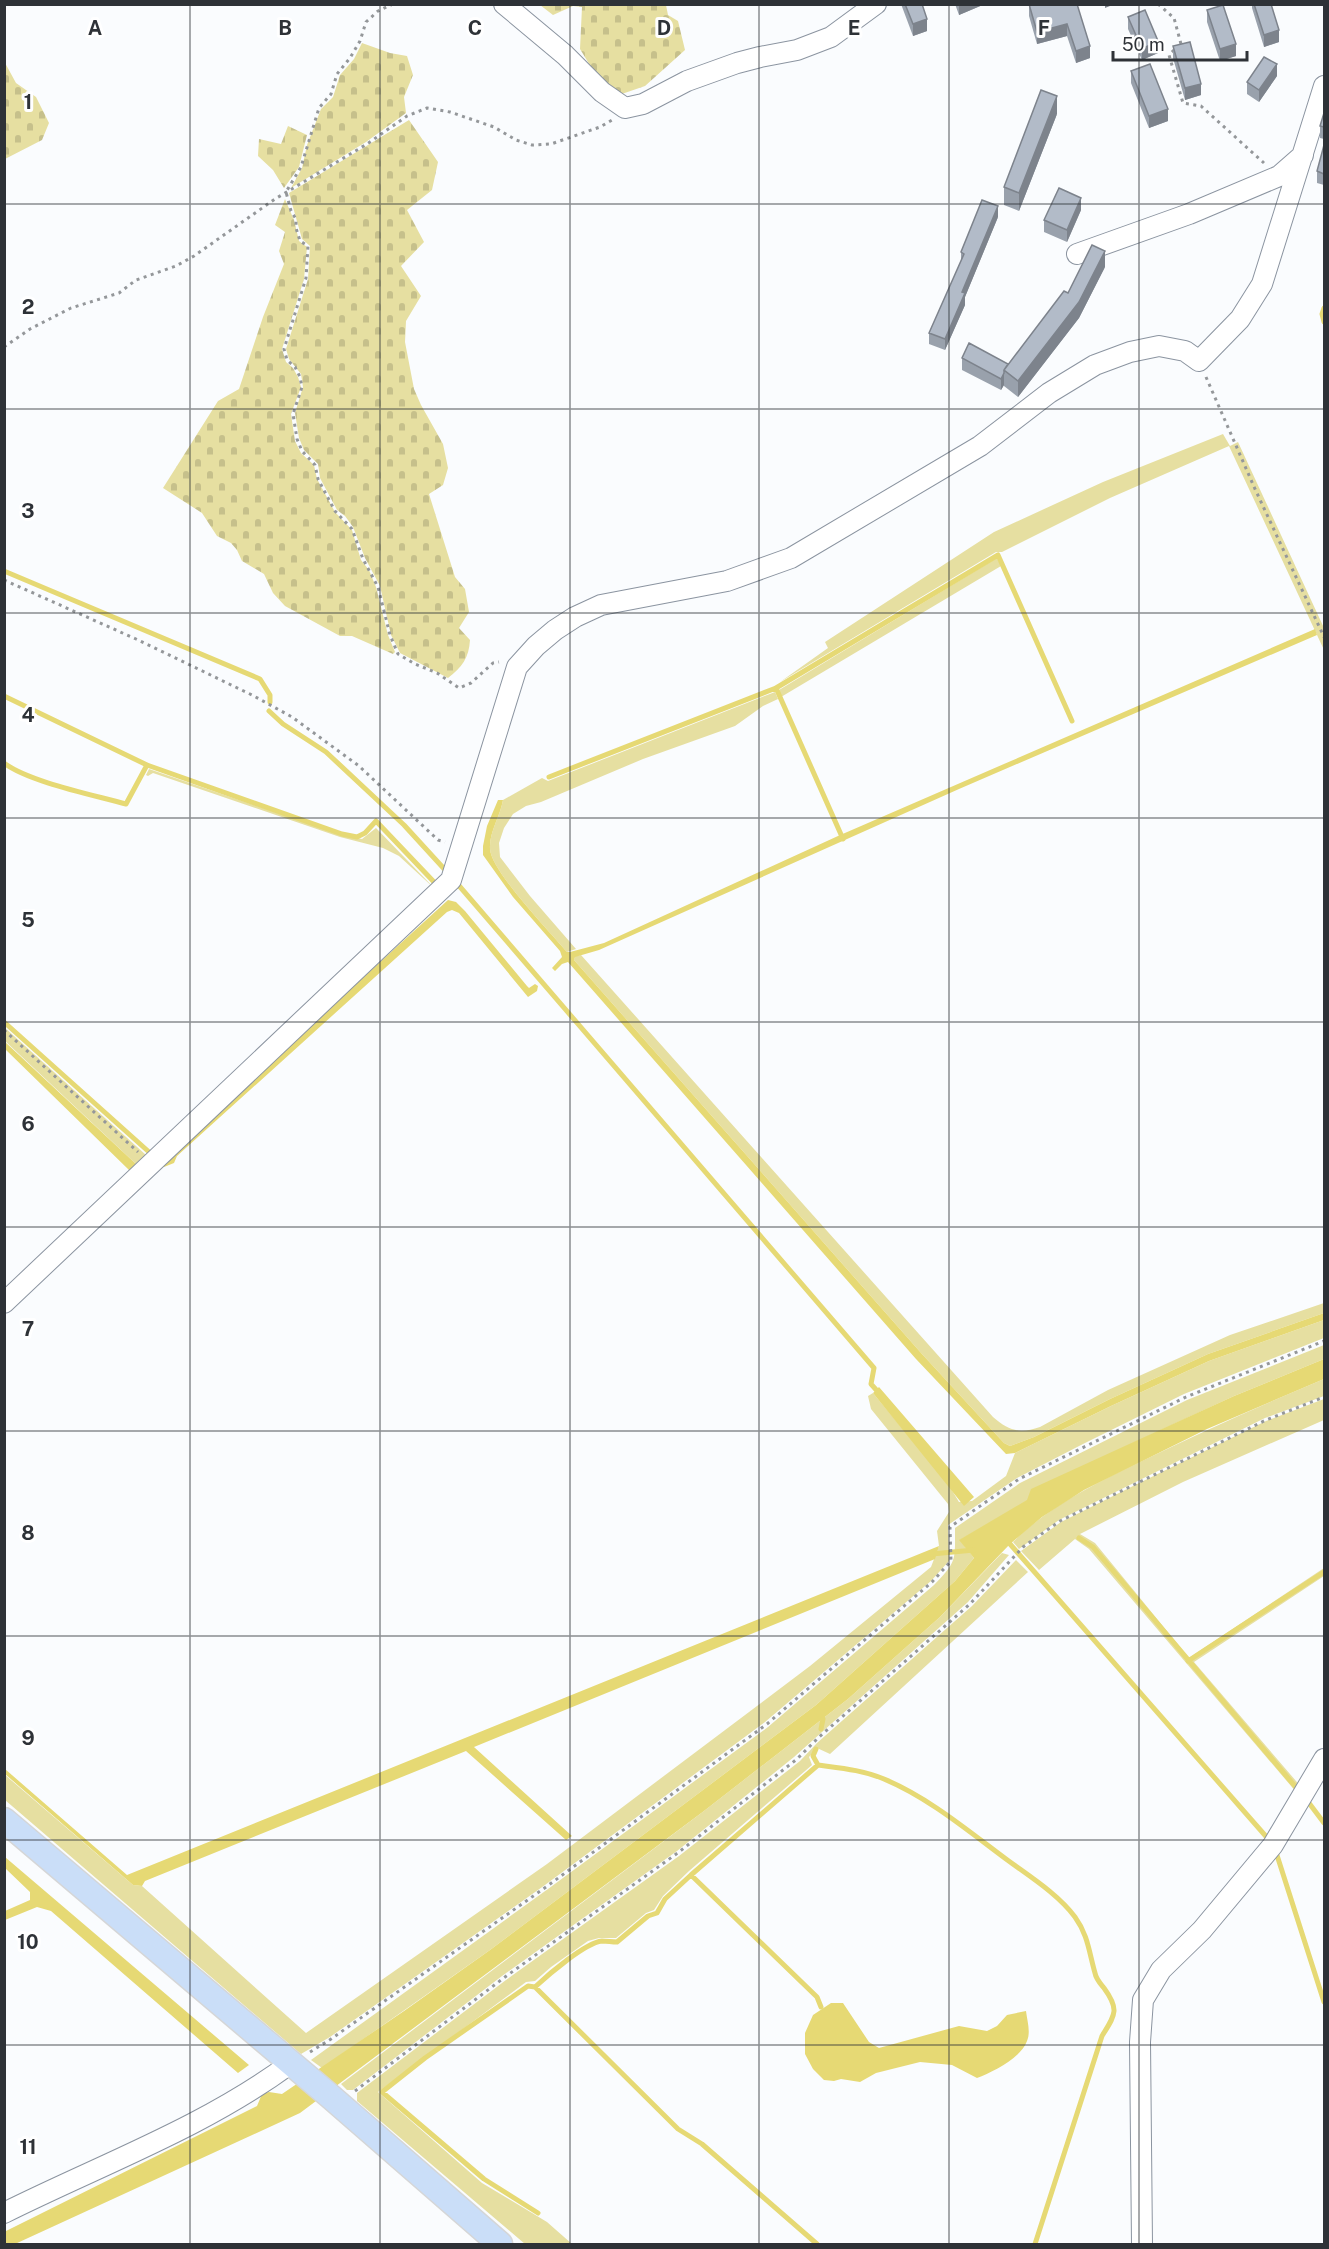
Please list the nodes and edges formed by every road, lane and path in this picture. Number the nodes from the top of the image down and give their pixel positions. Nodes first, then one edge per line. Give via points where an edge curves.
1 (393, 4) edge
2 (504, 4) edge
3 (876, 4) edge
4 (1158, 4) edge
5 (1324, 86) edge
6 (615, 118) dead end
7 (1303, 155) junction
8 (1279, 176) junction
9 (286, 192) junction
10 (1077, 254) dead end
11 (4, 346) edge
12 (1199, 361) junction
13 (4, 580) edge
14 (1324, 637) edge
15 (517, 667) junction
16 (464, 839) junction
17 (4, 1030) edge
18 (150, 1163) junction
19 (4, 1303) edge
20 (1324, 1341) edge
21 (1324, 1397) edge
22 (1324, 1759) edge
23 (4, 1820) edge
24 (296, 2068) junction
25 (335, 2101) junction
26 (4, 2213) edge
27 (500, 2244) edge
28 (1142, 2244) edge

1 - 9 path via 366,22 360,41 319,108 301,167
2 - 3 street via 625,108 737,63 797,50 831,37
4 - 8 path via 1174,18 1181,44 1168,55 1183,103 1201,106
5 - 7 street
6 - 9 path via 575,136 532,146 494,127 427,108 407,116
7 - 8 street
7 - 12 street via 1262,284 1240,319
8 - 10 street via 1189,214
9 - 11 path via 176,266 71,308
9 - 15 path via 300,241 308,246 306,278 284,349 302,387 293,414 297,440 315,465 318,479 336,511 352,529 378,587 398,654 459,688 471,683 493,663 505,661
12 - 14 path
12 - 15 street via 1185,351 1159,346 1095,365 1049,393 980,446 791,558 727,581 602,605 555,630
13 - 16 path via 136,639 292,717 358,766 438,840 449,843
15 - 16 street
16 - 18 street via 451,880
17 - 18 path
18 - 19 street
20 - 24 path via 1186,1397 1019,1479 976,1508 950,1527 951,1561 932,1582 767,1724
21 - 25 path via 1266,1419 1130,1486 1060,1521 1023,1547 970,1604 797,1759 678,1852
22 - 28 street via 1273,1845 1202,1930 1161,1970 1143,2000
23 - 24 main road
24 - 25 main road
24 - 26 street via 207,2116
25 - 27 main road

